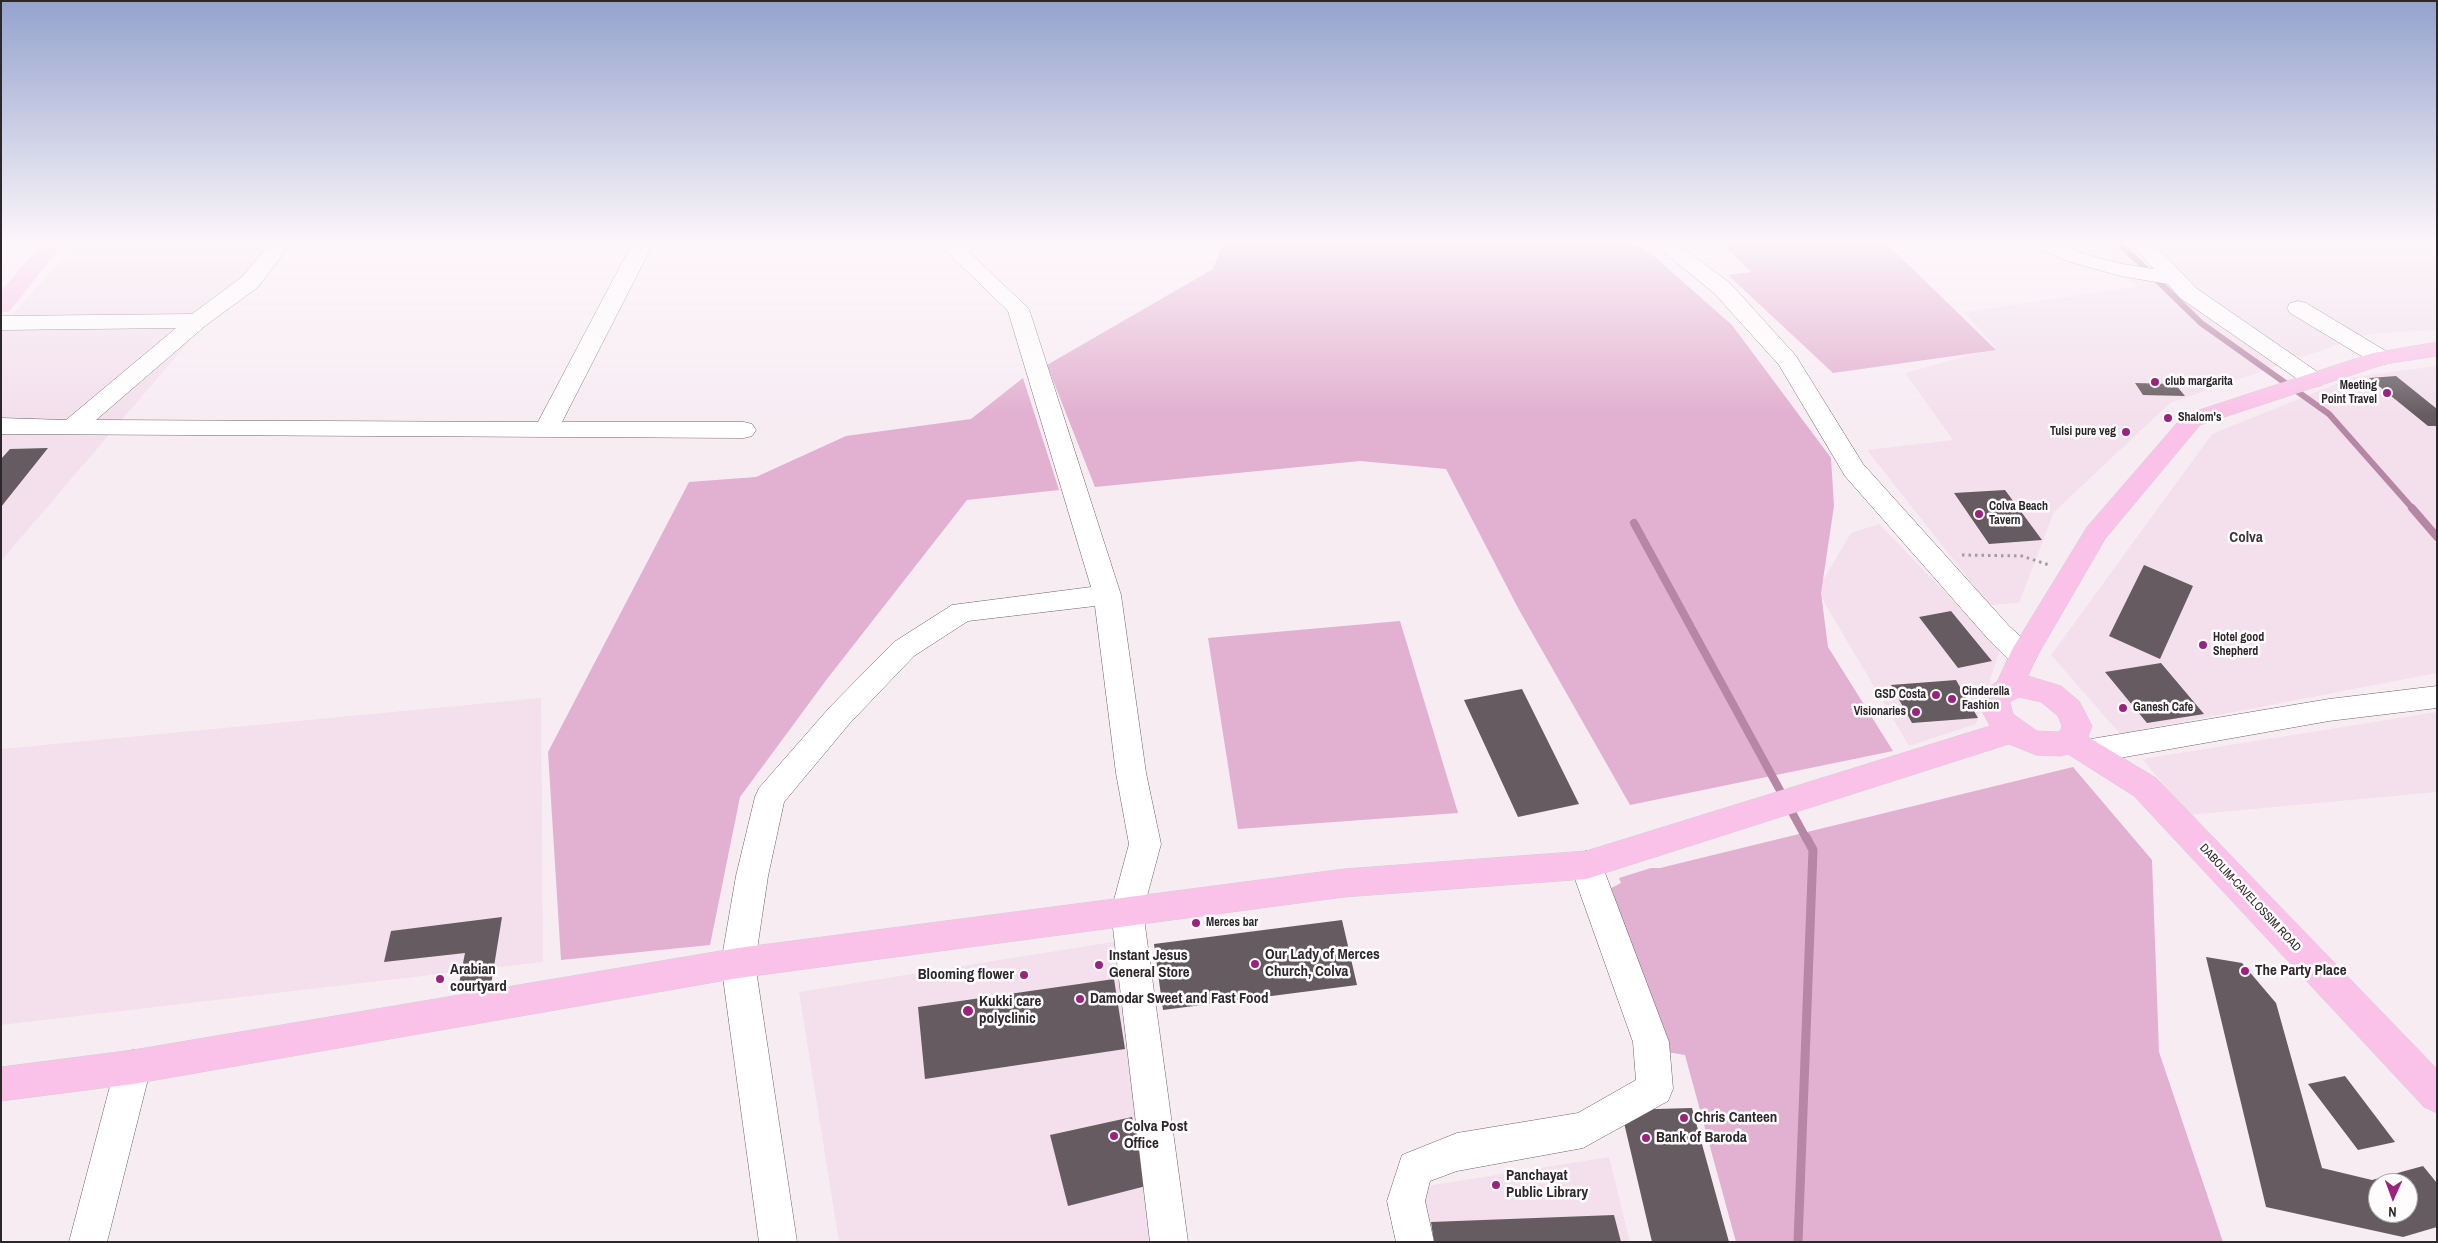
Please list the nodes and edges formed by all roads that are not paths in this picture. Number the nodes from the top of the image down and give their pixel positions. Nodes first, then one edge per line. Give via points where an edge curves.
1 (226, 300) edge
2 (614, 300) edge
3 (1008, 300) edge
4 (1733, 300) edge
5 (2198, 300) edge
6 (2298, 308) dead end
7 (197, 321) junction
8 (1, 323) edge
9 (2437, 349) edge
10 (2381, 358) junction
11 (2314, 380) junction
12 (1, 426) edge
13 (72, 428) junction
14 (546, 430) junction
15 (744, 430) dead end
16 (1107, 595) junction
17 (2023, 656) junction
18 (2008, 689) junction
19 (2051, 694) junction
20 (2437, 697) edge
21 (2012, 731) junction
22 (2080, 746) junction
23 (1586, 865) junction
24 (1128, 911) junction
25 (738, 963) junction
26 (133, 1068) junction
27 (1, 1084) edge
28 (2437, 1095) edge
29 (88, 1242) edge
30 (778, 1242) edge
31 (1170, 1242) edge
32 (1415, 1242) edge

1 - 7 street
2 - 14 street
3 - 16 street via 1018,310
4 - 17 street via 1788,361 1854,470
5 - 11 street
6 - 10 street
7 - 8 street
7 - 13 street
9 - 10 main road
10 - 11 main road
11 - 17 main road via 2192,420 2096,533
12 - 13 street
13 - 14 street
14 - 15 street
16 - 24 street via 1131,773 1145,844
16 - 25 street via 962,612 904,649 770,797 752,876
17 - 18 main road
17 - 19 main road
18 - 19 main road via 2029,687
18 - 21 main road via 2000,694 1996,711
19 - 22 main road via 2075,718 2075,734
20 - 22 street
21 - 22 main road via 2042,744
21 - 23 main road
22 - 28 main road, DABOLIM-CAVELOSSIM ROAD via 2145,787
23 - 24 main road via 1344,883
23 - 32 street via 1651,1042 1655,1089 1583,1130 1457,1152 1415,1168 1406,1201
24 - 25 main road
24 - 31 street
25 - 26 main road
25 - 30 street
26 - 27 main road
26 - 29 street

